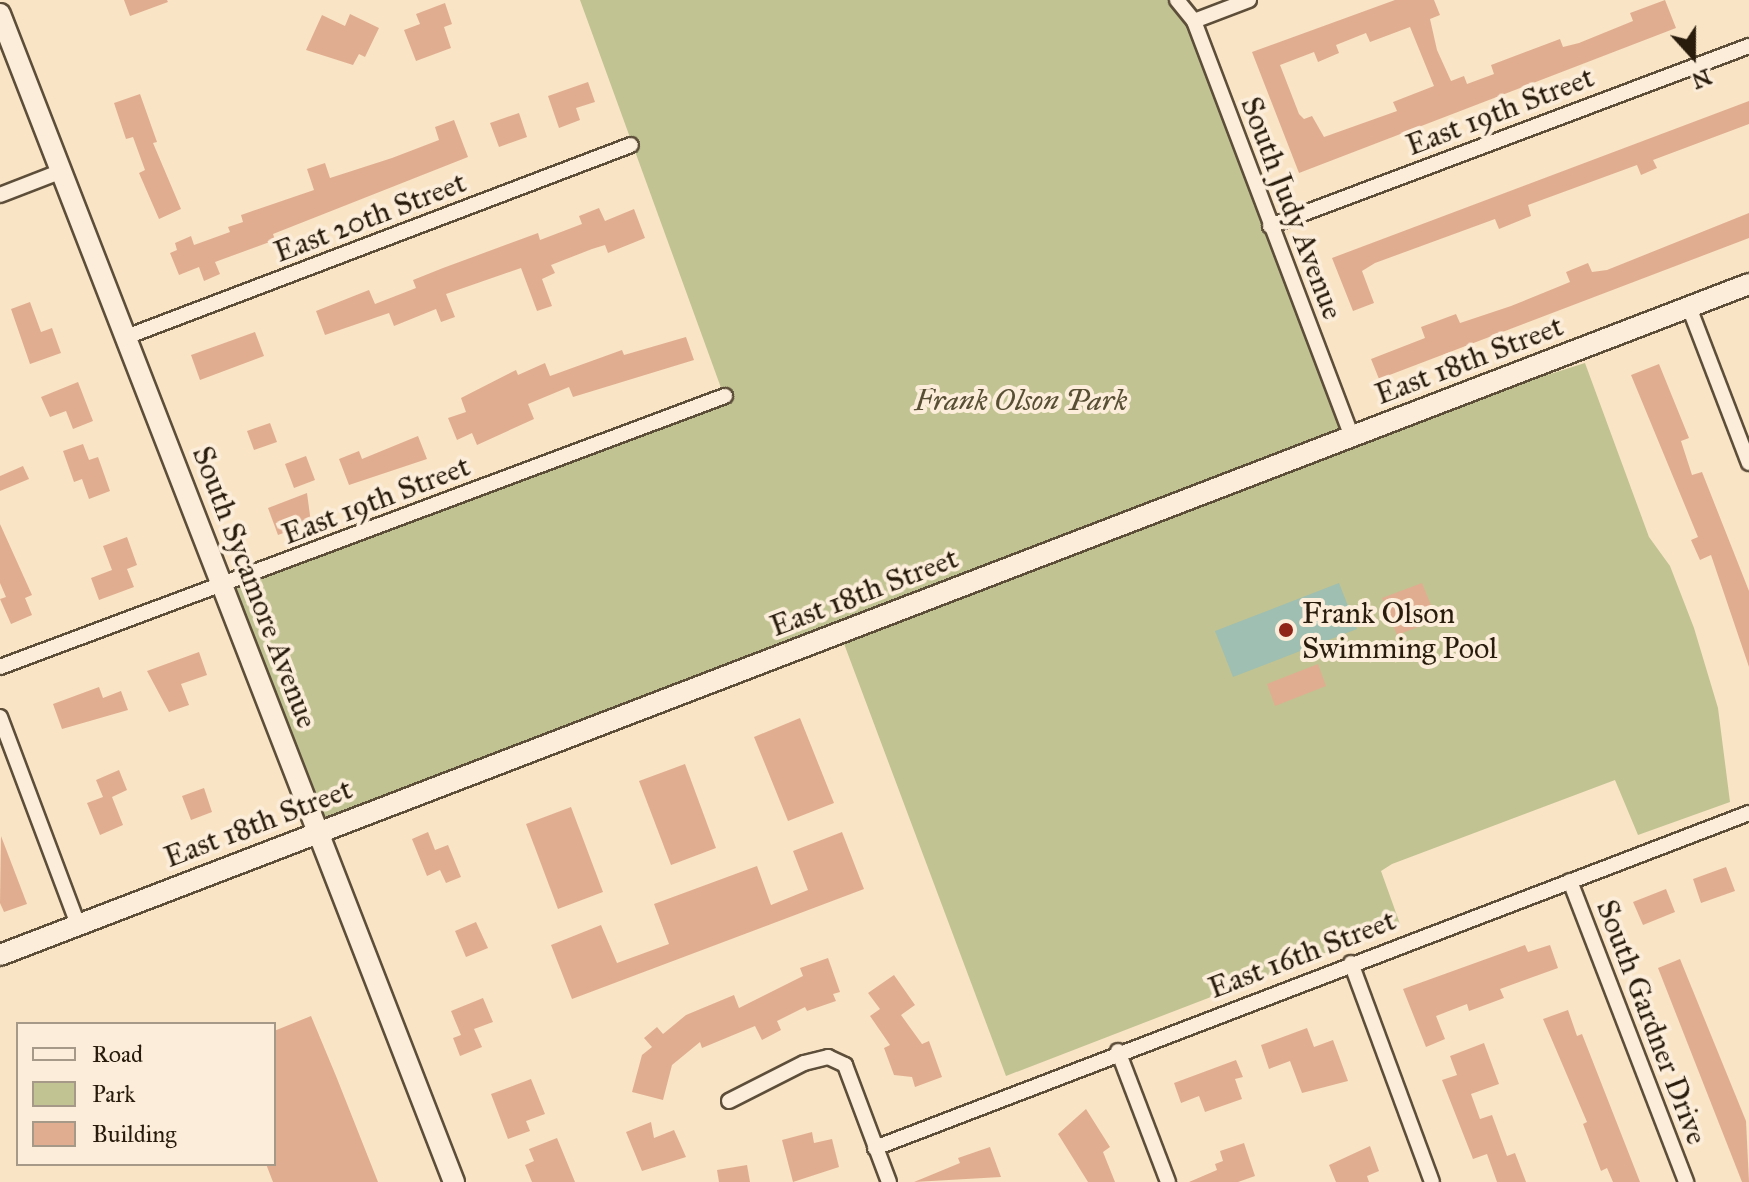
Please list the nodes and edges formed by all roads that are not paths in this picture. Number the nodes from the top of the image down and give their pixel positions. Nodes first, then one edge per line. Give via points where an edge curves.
1 (1177, 0) edge
2 (1249, 0) edge
3 (0, 14) edge
4 (1194, 21) junction
5 (1749, 46) edge
6 (631, 145) dead end
7 (62, 171) junction
8 (0, 195) edge
9 (1270, 226) junction
10 (1749, 284) edge
11 (1689, 307) junction
12 (126, 337) junction
13 (725, 396) dead end
14 (1352, 438) junction
15 (1749, 463) edge
16 (223, 585) junction
17 (0, 667) edge
18 (0, 717) edge
19 (1749, 813) edge
20 (317, 833) junction
21 (1570, 881) junction
22 (78, 924) junction
23 (0, 955) edge
24 (1351, 963) junction
25 (1118, 1051) junction
26 (729, 1101) dead end
27 (875, 1148) junction
28 (454, 1182) edge
29 (889, 1182) edge
30 (1168, 1182) edge
31 (1432, 1182) edge
32 (1686, 1182) edge

1 - 4 street, South Judy Avenue
2 - 4 street
3 - 7 street, South Sycamore Avenue
4 - 9 street, South Judy Avenue
5 - 9 street, East 19th Street
6 - 12 street, East 20th Street
7 - 8 street
7 - 12 street, South Sycamore Avenue
9 - 14 street, South Judy Avenue
10 - 11 street, East 18th Street
11 - 14 street, East 18th Street
11 - 15 street
12 - 16 street, South Sycamore Avenue
13 - 16 street, East 19th Street
14 - 20 street, East 18th Street
16 - 17 street, East 19th Street
16 - 20 street, South Sycamore Avenue
18 - 22 street
19 - 21 street, East 16th Street
20 - 22 street, East 18th Street
20 - 28 street, South Sycamore Avenue
21 - 24 street, East 16th Street
21 - 32 street, South Gardner Drive
22 - 23 street, East 18th Street
24 - 25 street, East 16th Street
24 - 31 street
25 - 27 street, East 16th Street
25 - 30 street
26 - 27 street via 804,1063 828,1057 845,1065
27 - 29 street

